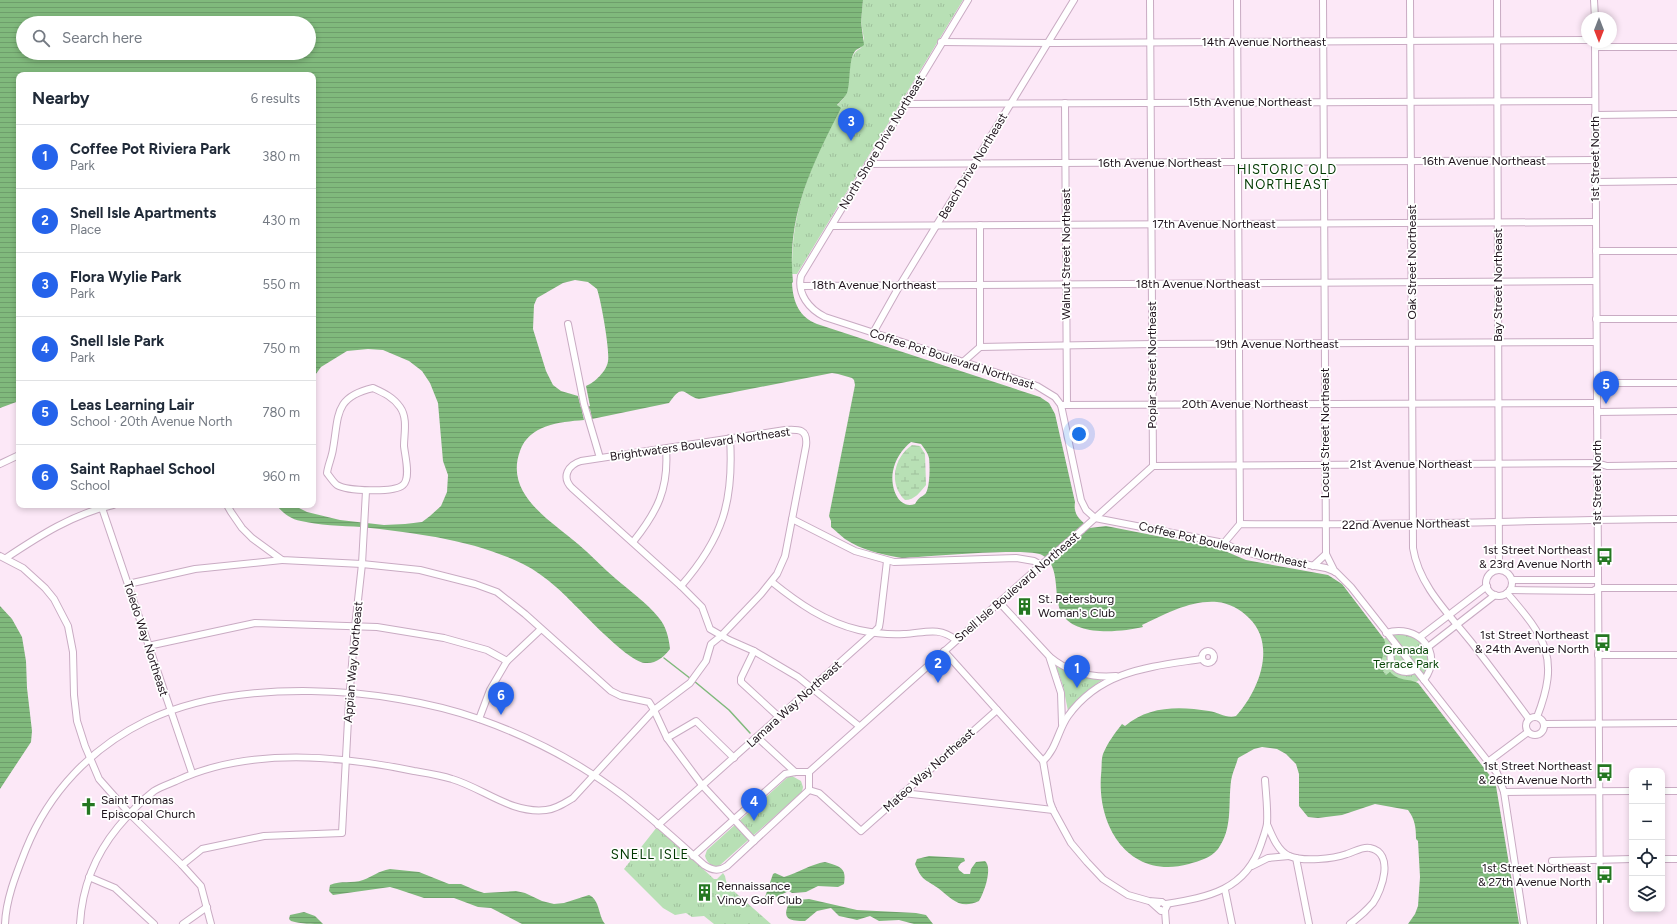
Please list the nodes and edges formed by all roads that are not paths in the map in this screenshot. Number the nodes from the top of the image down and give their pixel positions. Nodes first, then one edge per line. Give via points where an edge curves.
1 (968, 0) edge
2 (1074, 0) edge
3 (1150, 0) edge
4 (1237, 0) edge
5 (1323, 0) edge
6 (1410, 0) edge
7 (1496, 0) edge
8 (1594, 0) edge
9 (1594, 12) edge
10 (1581, 40) edge
11 (1411, 41) junction
12 (1497, 41) junction
13 (941, 42) junction
14 (1150, 42) junction
15 (1237, 42) junction
16 (1323, 42) junction
17 (1048, 43) junction
18 (1617, 46) edge
19 (1677, 47) edge
20 (1595, 48) edge
21 (1595, 100) junction
22 (1497, 101) junction
23 (1237, 102) junction
24 (1323, 102) junction
25 (1411, 102) junction
26 (1151, 103) junction
27 (905, 104) junction
28 (1011, 104) junction
29 (1065, 104) junction
30 (1677, 114) edge
31 (1595, 115) junction
32 (1595, 160) junction
33 (1411, 161) junction
34 (1497, 161) junction
35 (1238, 162) junction
36 (1324, 162) junction
37 (1065, 163) junction
38 (1151, 163) junction
39 (868, 164) junction
40 (975, 164) junction
41 (1677, 181) edge
42 (1595, 182) junction
43 (1498, 222) junction
44 (1596, 222) junction
45 (1324, 223) junction
46 (1412, 223) junction
47 (1152, 224) junction
48 (1238, 224) junction
49 (938, 225) junction
50 (980, 225) junction
51 (1066, 225) junction
52 (832, 226) junction
53 (1677, 250) edge
54 (1596, 251) junction
55 (1412, 282) junction
56 (1498, 282) junction
57 (1596, 282) junction
58 (1324, 283) junction
59 (1066, 284) junction
60 (1152, 284) junction
61 (1238, 284) junction
62 (900, 285) junction
63 (980, 285) junction
64 (801, 286) junction
65 (1596, 319) junction
66 (1677, 319) edge
67 (568, 324) dead end
68 (873, 333) junction
69 (1412, 342) junction
70 (1596, 342) junction
71 (1498, 343) junction
72 (1152, 344) junction
73 (1239, 344) junction
74 (1325, 344) junction
75 (1066, 345) junction
76 (980, 347) junction
77 (963, 362) junction
78 (1596, 383) junction
79 (1677, 383) edge
80 (1597, 402) junction
81 (1499, 403) junction
82 (1239, 404) junction
83 (1325, 404) junction
84 (1413, 404) junction
85 (1064, 405) junction
86 (1153, 405) junction
87 (1677, 411) edge
88 (1597, 412) junction
89 (730, 438) junction
90 (666, 449) junction
91 (16, 456) edge
92 (600, 458) junction
93 (1597, 463) junction
94 (0, 464) edge
95 (1413, 464) junction
96 (1499, 464) junction
97 (1239, 465) junction
98 (1325, 465) junction
99 (1677, 465) edge
100 (1153, 466) junction
101 (366, 491) junction
102 (97, 508) edge
103 (102, 508) edge
104 (229, 508) edge
105 (1095, 518) junction
106 (792, 519) junction
107 (1677, 519) edge
108 (1597, 520) junction
109 (1499, 522) junction
110 (1240, 524) junction
111 (1413, 524) junction
112 (1326, 525) junction
113 (633, 542) junction
114 (1224, 543) junction
115 (1326, 554) junction
116 (3, 557) edge
117 (282, 560) junction
118 (887, 561) junction
119 (362, 564) junction
120 (1041, 565) junction
121 (1313, 566) junction
122 (1499, 570) junction
123 (1335, 572) junction
124 (1512, 580) junction
125 (1598, 580) junction
126 (772, 582) junction
127 (128, 584) junction
128 (682, 586) junction
129 (1487, 586) junction
130 (1598, 588) junction
131 (1677, 588) edge
132 (1509, 592) junction
133 (1495, 595) junction
134 (999, 602) junction
135 (1448, 614) junction
136 (1457, 624) junction
137 (355, 627) junction
138 (541, 629) junction
139 (710, 629) junction
140 (874, 632) junction
141 (1386, 633) junction
142 (721, 636) junction
143 (1420, 637) junction
144 (956, 640) junction
145 (711, 644) junction
146 (1396, 645) junction
147 (148, 646) junction
148 (1428, 647) junction
149 (754, 651) junction
150 (944, 651) junction
151 (1598, 655) junction
152 (1677, 655) edge
153 (1049, 656) junction
154 (1201, 659) dead end
155 (507, 661) junction
156 (1415, 670) junction
157 (1122, 675) junction
158 (1424, 680) junction
159 (812, 687) junction
160 (350, 693) junction
161 (654, 710) junction
162 (997, 710) junction
163 (170, 712) junction
164 (779, 717) junction
165 (1537, 717) junction
166 (479, 719) junction
167 (1529, 719) junction
168 (1677, 723) edge
169 (1062, 724) junction
170 (1544, 724) junction
171 (1598, 724) junction
172 (859, 726) junction
173 (1528, 732) junction
174 (667, 738) junction
175 (757, 738) junction
176 (90, 758) junction
177 (734, 758) junction
178 (345, 759) junction
179 (1043, 761) junction
180 (1488, 762) junction
181 (795, 772) junction
182 (809, 772) junction
183 (192, 773) junction
184 (594, 776) junction
185 (1265, 780) dead end
186 (702, 785) junction
187 (809, 790) junction
188 (1599, 791) junction
189 (1629, 791) edge
190 (1665, 791) edge
191 (1677, 791) edge
192 (1504, 792) junction
193 (903, 793) junction
194 (1053, 810) junction
195 (130, 814) junction
196 (734, 820) junction
197 (1267, 824) junction
198 (658, 825) junction
199 (754, 841) junction
200 (693, 856) junction
201 (1289, 856) junction
202 (1296, 858) junction
203 (1629, 859) edge
204 (1665, 859) edge
205 (1677, 859) edge
206 (1599, 860) junction
207 (1552, 861) dead end
208 (182, 865) junction
209 (1251, 866) junction
210 (89, 877) junction
211 (1225, 890) junction
212 (207, 907) junction
213 (1162, 907) junction
214 (1165, 923) edge
215 (5, 924) edge
216 (80, 924) edge
217 (154, 924) edge
218 (183, 924) edge
219 (211, 924) edge
220 (1232, 924) edge
221 (1309, 924) edge
222 (1350, 924) edge
223 (1524, 924) edge
224 (1600, 924) edge

1 - 13 street, North Shore Drive Northeast
2 - 17 street, Beach Drive Northeast
3 - 14 street, Poplar Street Northeast
4 - 15 street
5 - 16 street, Locust Street Northeast
6 - 11 street, Oak Street Northeast
7 - 12 street, Bay Street Northeast
8 - 9 street
10 - 12 street, 14th Avenue Northeast
11 - 12 street, 14th Avenue Northeast
11 - 16 street, 14th Avenue Northeast
11 - 25 street, Oak Street Northeast
12 - 22 street, Bay Street Northeast
13 - 17 street, 14th Avenue Northeast
13 - 27 street, North Shore Drive Northeast
14 - 15 street, 14th Avenue Northeast
14 - 17 street, 14th Avenue Northeast
14 - 26 street, Poplar Street Northeast
15 - 16 street, 14th Avenue Northeast
15 - 23 street
16 - 24 street, Locust Street Northeast
17 - 28 street, Beach Drive Northeast
18 - 19 street
20 - 21 street, 1st Street North
21 - 22 street, 15th Avenue Northeast
21 - 31 street, 1st Street North
22 - 25 street, 15th Avenue Northeast
22 - 34 street, Bay Street Northeast
23 - 24 street, 15th Avenue Northeast
23 - 26 street, 15th Avenue Northeast
23 - 35 street
24 - 25 street, 15th Avenue Northeast
24 - 36 street, Locust Street Northeast
25 - 33 street, Oak Street Northeast
26 - 29 street, 15th Avenue Northeast
26 - 38 street, Poplar Street Northeast
27 - 28 street, 15th Avenue Northeast
27 - 39 street, North Shore Drive Northeast
28 - 29 street, 15th Avenue Northeast
28 - 40 street, Beach Drive Northeast
29 - 37 street, Walnut Street Northeast
30 - 31 street
31 - 32 street, 1st Street North
32 - 34 street, 16th Avenue Northeast
32 - 42 street, 1st Street North
33 - 34 street, 16th Avenue Northeast
33 - 36 street, 16th Avenue Northeast
33 - 46 street, Oak Street Northeast
34 - 43 street, Bay Street Northeast
35 - 36 street, 16th Avenue Northeast
35 - 38 street, 16th Avenue Northeast
35 - 48 street
36 - 45 street, Locust Street Northeast
37 - 38 street, 16th Avenue Northeast
37 - 40 street, 16th Avenue Northeast
37 - 51 street, Walnut Street Northeast
38 - 47 street, Poplar Street Northeast
39 - 40 street, 16th Avenue Northeast
39 - 52 street, North Shore Drive Northeast
40 - 49 street, Beach Drive Northeast
41 - 42 street
42 - 44 street, 1st Street North
43 - 44 street, 17th Avenue Northeast
43 - 46 street, 17th Avenue Northeast
43 - 56 street, Bay Street Northeast
44 - 54 street, 1st Street North
45 - 46 street, 17th Avenue Northeast
45 - 48 street, 17th Avenue Northeast
45 - 58 street, Locust Street Northeast
46 - 55 street, Oak Street Northeast
47 - 48 street, 17th Avenue Northeast
47 - 51 street, 17th Avenue Northeast
47 - 60 street, Poplar Street Northeast
48 - 61 street
49 - 50 street, 17th Avenue Northeast
49 - 52 street, 17th Avenue Northeast
49 - 62 street, Beach Drive Northeast
50 - 51 street, 17th Avenue Northeast
50 - 63 street
51 - 59 street, Walnut Street Northeast
52 - 64 street, North Shore Drive Northeast via 801,276
53 - 54 street
54 - 57 street, 1st Street North
55 - 56 street, 18th Avenue Northeast
55 - 58 street, 18th Avenue Northeast
55 - 69 street, Oak Street Northeast
56 - 57 street, 18th Avenue Northeast
56 - 71 street, Bay Street Northeast
57 - 65 street, 1st Street North
58 - 61 street, 18th Avenue Northeast
58 - 74 street, Locust Street Northeast
59 - 60 street, 18th Avenue Northeast
59 - 63 street, 18th Avenue Northeast
59 - 75 street, Walnut Street Northeast
60 - 61 street, 18th Avenue Northeast
60 - 72 street, Poplar Street Northeast
61 - 73 street
62 - 63 street, 18th Avenue Northeast
62 - 64 street, 18th Avenue Northeast
62 - 68 street, Beach Drive Northeast
63 - 76 street
64 - 68 street, Coffee Pot Boulevard Northeast via 805,301 817,313
65 - 66 street
65 - 70 street, 1st Street North
67 - 92 street via 586,413
68 - 77 street, Coffee Pot Boulevard Northeast
69 - 71 street, 19th Avenue Northeast
69 - 74 street, 19th Avenue Northeast
69 - 84 street, Oak Street Northeast
70 - 71 street, 19th Avenue Northeast
70 - 78 street, 1st Street North
71 - 81 street, Bay Street Northeast
72 - 73 street, 19th Avenue Northeast
72 - 75 street, 19th Avenue Northeast
72 - 86 street, Poplar Street Northeast
73 - 74 street, 19th Avenue Northeast
73 - 82 street
74 - 83 street, Locust Street Northeast
75 - 76 street, 19th Avenue Northeast
75 - 85 street, Walnut Street Northeast
76 - 77 street
77 - 85 street, Coffee Pot Boulevard Northeast via 1045,390
78 - 79 street
78 - 80 street, 1st Street North
80 - 81 street, 20th Avenue Northeast
80 - 88 street, 1st Street North
81 - 84 street, 20th Avenue Northeast
81 - 96 street, Bay Street Northeast
82 - 83 street, 20th Avenue Northeast
82 - 86 street, 20th Avenue Northeast
82 - 97 street
83 - 84 street, 20th Avenue Northeast
83 - 98 street, Locust Street Northeast
84 - 95 street, Oak Street Northeast
85 - 86 street, 20th Avenue Northeast
85 - 105 street via 1081,500 1086,510
86 - 100 street, Poplar Street Northeast
87 - 88 street
88 - 93 street, 1st Street North
89 - 90 street, Brightwaters Boulevard Northeast
89 - 106 street, Brightwaters Boulevard Northeast via 794,429 804,433 807,441
89 - 128 street via 732,470 724,516 704,557
90 - 92 street, Brightwaters Boulevard Northeast
90 - 113 street via 667,472 662,497 652,517
91 - 94 street
92 - 113 street, Brightwaters Boulevard Northeast via 570,466 566,476 568,485
93 - 96 street, 21st Avenue Northeast
93 - 99 street, 21st Avenue Northeast via 1607,466
93 - 108 street, 1st Street North
95 - 96 street, 21st Avenue Northeast
95 - 98 street, 21st Avenue Northeast
95 - 111 street, Oak Street Northeast
96 - 109 street, Bay Street Northeast
97 - 98 street, 21st Avenue Northeast
97 - 100 street, 21st Avenue Northeast
97 - 110 street
98 - 112 street, Locust Street Northeast
100 - 105 street, Snell Isle Boulevard Northeast
101 - 101 street via 397,488 404,484 407,478 402,408 392,396 373,388 348,398 340,409 327,473 337,485
101 - 119 street, Appian Way Northeast
102 - 116 street via 52,528
103 - 127 street, Toledo Way Northeast
104 - 117 street via 247,533
105 - 114 street, Coffee Pot Boulevard Northeast
105 - 120 street, Snell Isle Boulevard Northeast
106 - 118 street via 855,551
106 - 126 street, Brightwaters Boulevard Northeast via 785,556
107 - 108 street, 22nd Avenue Northeast
108 - 109 street, 22nd Avenue Northeast
108 - 125 street, 1st Street North
109 - 111 street, 22nd Avenue Northeast
109 - 122 street, Bay Street Northeast
110 - 112 street, 22nd Avenue Northeast
110 - 114 street
111 - 112 street, 22nd Avenue Northeast
111 - 135 street, Oak Street Northeast via 1413,548 1419,572
112 - 115 street, Locust Street Northeast
113 - 128 street, Brightwaters Boulevard Northeast
114 - 121 street, Coffee Pot Boulevard Northeast via 1260,556
115 - 121 street
115 - 123 street, Locust Street Northeast
116 - 176 street via 23,568 45,588 54,599 68,626 73,652 76,714
117 - 119 street
117 - 127 street via 195,569
118 - 120 street via 909,563 1016,558
118 - 140 street, Lamara Way Northeast via 880,621
119 - 137 street, Appian Way Northeast
119 - 138 street via 420,570 475,584 497,592
120 - 134 street, Snell Isle Boulevard Northeast
121 - 123 street, Coffee Pot Boulevard Northeast
122 - 124 street via 1508,573
122 - 129 street via 1490,573
123 - 141 street, Coffee Pot Boulevard Northeast via 1351,587
124 - 125 street
124 - 132 street
125 - 130 street, 1st Street North
126 - 140 street via 820,615 844,626
126 - 142 street, Brightwaters Boulevard Northeast
127 - 147 street, Toledo Way Northeast
128 - 139 street, Brightwaters Boulevard Northeast via 702,607
129 - 133 street
129 - 135 street
130 - 131 street
130 - 132 street via 1593,591
130 - 151 street, 1st Street North
132 - 133 street via 1500,596
132 - 165 street via 1537,629 1545,648 1547,686
133 - 136 street
134 - 144 street, Snell Isle Boulevard Northeast
134 - 153 street
135 - 136 street, Oak Street Northeast
135 - 143 street
136 - 148 street
136 - 167 street, Oak Street Northeast
137 - 147 street via 255,624
137 - 155 street via 376,627 444,638 487,650
137 - 160 street, Appian Way Northeast
138 - 155 street
138 - 161 street via 611,691 621,696 649,702
139 - 142 street
139 - 145 street, Brightwaters Boulevard Northeast
140 - 144 street via 898,634 939,631
140 - 159 street, Lamara Way Northeast
141 - 143 street via 1402,630
141 - 146 street, Coffee Pot Boulevard Northeast
142 - 145 street
142 - 149 street
143 - 148 street
144 - 150 street, Snell Isle Boulevard Northeast
145 - 161 street, Brightwaters Boulevard Northeast via 706,661 697,675
146 - 156 street, Coffee Pot Boulevard Northeast
146 - 156 street via 1391,654 1391,663 1394,667 1406,673
147 - 163 street, Toledo Way Northeast
148 - 158 street via 1432,664
149 - 159 street
149 - 164 street via 741,682
150 - 162 street
150 - 172 street, Snell Isle Boulevard Northeast
151 - 152 street
151 - 171 street, 1st Street North
153 - 157 street via 1071,670 1085,674
153 - 169 street via 1061,692
154 - 157 street via 1134,670
155 - 166 street via 490,690
156 - 158 street, Coffee Pot Boulevard Northeast
157 - 169 street via 1091,692
158 - 180 street, Coffee Pot Boulevard Northeast
159 - 164 street, Lamara Way Northeast
159 - 172 street
160 - 163 street via 306,691 257,694 206,702
160 - 166 street via 415,702
160 - 178 street, Appian Way Northeast
161 - 174 street
161 - 184 street, Brightwaters Boulevard Northeast
162 - 179 street
162 - 193 street, Mateo Way Northeast
163 - 176 street via 126,731
163 - 183 street, Toledo Way Northeast
164 - 175 street, Lamara Way Northeast
165 - 167 street
165 - 170 street
166 - 184 street via 549,749
167 - 173 street via 1526,725
168 - 171 street
169 - 179 street via 1049,755
170 - 171 street
170 - 173 street via 1538,734
171 - 188 street, 1st Street North
172 - 182 street, Snell Isle Boulevard Northeast
173 - 180 street
174 - 177 street via 696,721
174 - 186 street
175 - 177 street, Lamara Way Northeast
175 - 181 street
176 - 195 street via 99,779
176 - 215 street via 48,805 36,827 11,894
177 - 186 street, Lamara Way Northeast
178 - 183 street, Brightwaters Boulevard Northeast via 265,759 230,763
178 - 184 street, Brightwaters Boulevard Northeast via 452,779 512,806 525,809 546,810 558,807 573,798
178 - 208 street, Appian Way Northeast via 342,833 264,836 202,849
179 - 194 street
180 - 192 street, Coffee Pot Boulevard Northeast via 1497,774
181 - 182 street
181 - 196 street via 780,778
182 - 187 street
183 - 195 street, Brightwaters Boulevard Northeast via 154,791
184 - 198 street via 621,794
185 - 197 street
186 - 196 street
186 - 198 street, Lamara Way Northeast
187 - 193 street, Mateo Way Northeast via 819,793 861,831
187 - 199 street
188 - 189 street
188 - 192 street
188 - 206 street, 1st Street North
190 - 191 street
192 - 223 street, Coffee Pot Boulevard Northeast
193 - 194 street
194 - 213 street via 1071,843 1103,879 1128,895
195 - 208 street
195 - 210 street, Brightwaters Boulevard Northeast via 110,836
196 - 199 street
196 - 200 street
197 - 201 street via 1278,846
197 - 209 street via 1257,857
198 - 200 street
199 - 200 street via 727,866 719,870 710,869
201 - 202 street
201 - 209 street via 1268,858
202 - 221 street
202 - 222 street via 1336,857 1367,848 1380,853 1384,869 1377,895 1364,913
203 - 206 street
204 - 205 street
206 - 207 street
206 - 224 street, 1st Street North
208 - 212 street via 201,886
209 - 211 street
210 - 216 street, Brightwaters Boulevard Northeast via 81,908
210 - 217 street via 115,888
211 - 213 street
211 - 220 street
212 - 218 street
212 - 219 street
213 - 214 street

